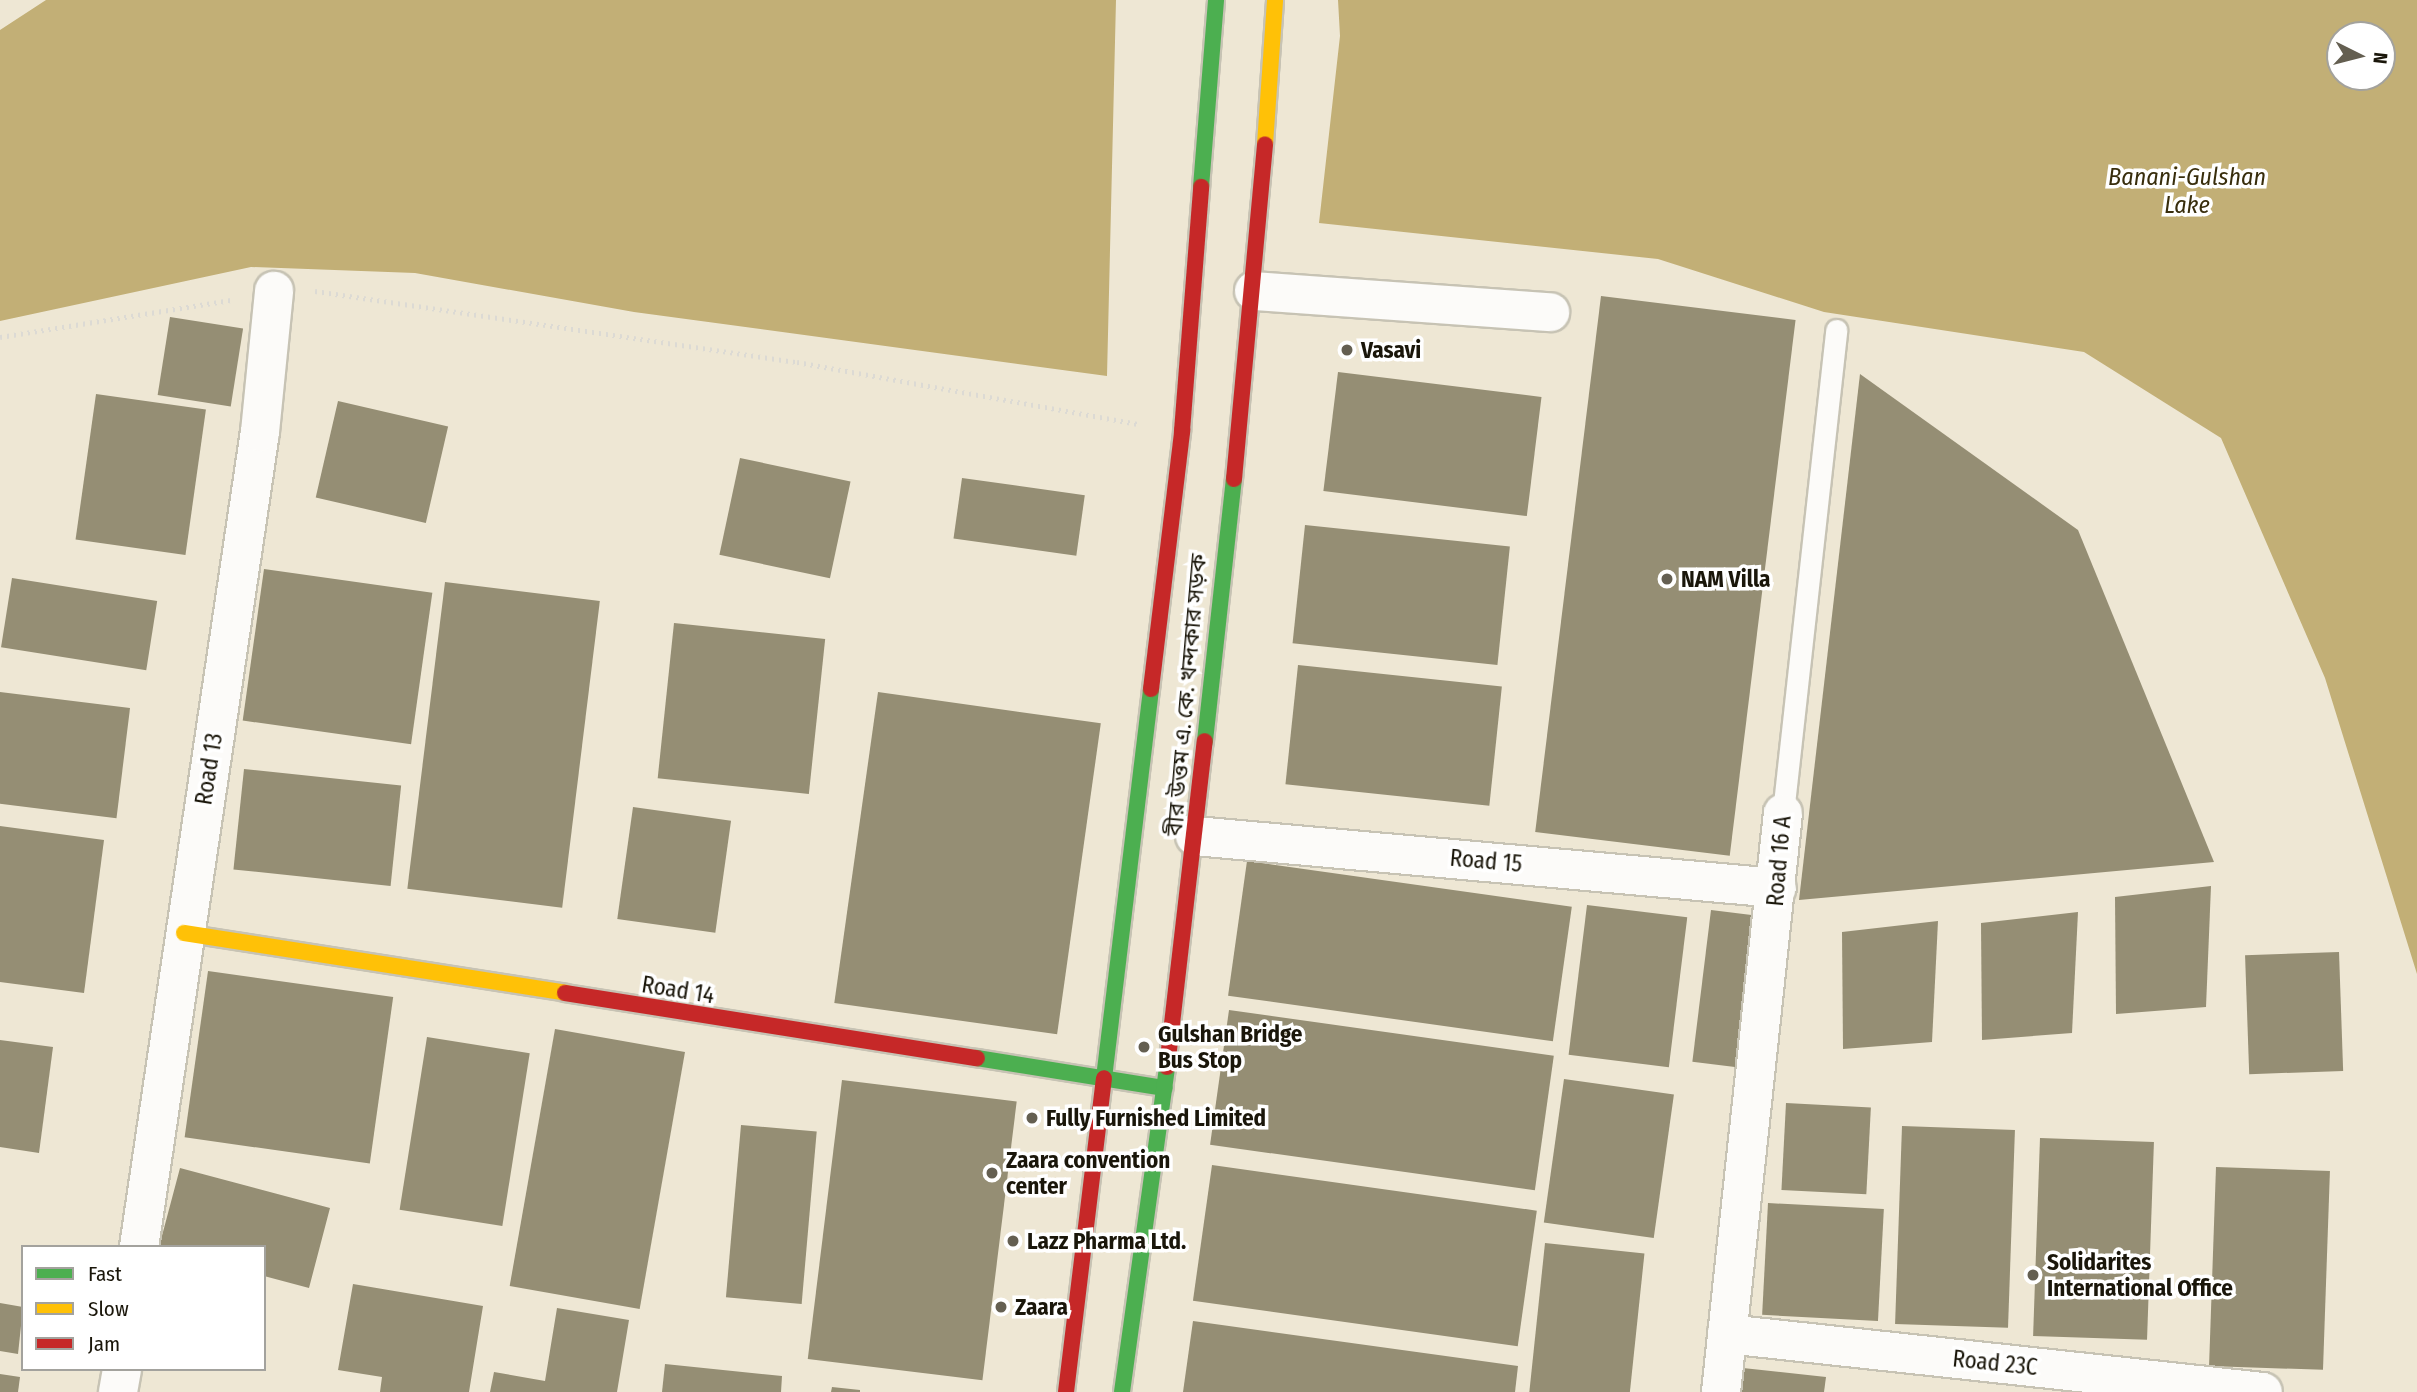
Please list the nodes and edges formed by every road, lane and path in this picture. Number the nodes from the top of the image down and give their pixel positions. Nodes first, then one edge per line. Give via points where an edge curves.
1 (1216, 0) edge
2 (1275, 0) edge
3 (274, 291) junction
4 (1254, 291) junction
5 (1550, 312) dead end
6 (1836, 330) dead end
7 (0, 337) edge
8 (1182, 431) junction
9 (1783, 813) joint
10 (1195, 836) junction
11 (1777, 888) junction
12 (184, 933) junction
13 (1106, 1084) junction
14 (1165, 1088) junction
15 (139, 1245) edge
16 (1727, 1334) junction
17 (122, 1371) edge
18 (118, 1392) edge
19 (1066, 1392) edge
20 (1122, 1392) edge
21 (1721, 1392) edge
22 (2263, 1392) edge

1 - 8 main road, বীর উত্তম এ. কে. খন্দকার সড়ক
2 - 4 main road, বীর উত্তম এ. কে. খন্দকার সড়ক
3 - 7 path
3 - 8 path via 341,292 562,325
3 - 12 street, Road 13 via 260,432
4 - 5 street
4 - 10 main road, বীর উত্তম এ. কে. খন্দকার সড়ক
6 - 9 lane, Road 16 A
8 - 13 main road, বীর উত্তম এ. কে. খন্দকার সড়ক
9 - 11 street, Road 16 A
10 - 11 street, Road 15
10 - 14 main road, বীর উত্তম এ. কে. খন্দকার সড়ক
11 - 16 street, Road 16 A
12 - 13 main road, Road 14
12 - 15 street, Road 13
13 - 14 main road, Road 14
13 - 19 main road, বীর উত্তম এ. কে. খন্দকার সড়ক
14 - 20 main road, বীর উত্তম এ. কে. খন্দকার সড়ক
16 - 21 street, Road 16 A
16 - 22 street, Road 23C
17 - 18 street

